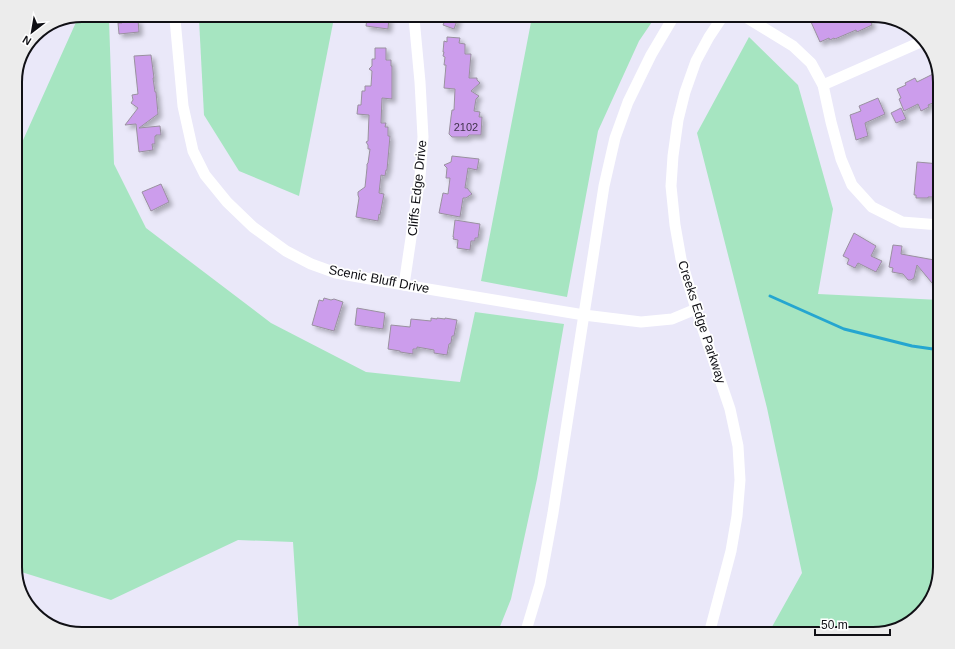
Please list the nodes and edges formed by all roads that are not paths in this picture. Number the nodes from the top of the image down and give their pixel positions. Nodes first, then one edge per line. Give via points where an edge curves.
1 (175, 22) edge
2 (414, 22) edge
3 (671, 22) edge
4 (719, 22) edge
5 (754, 22) edge
6 (918, 43) edge
7 (823, 85) junction
8 (933, 224) edge
9 (404, 285) junction
10 (696, 309) junction
11 (584, 315) junction
12 (527, 627) edge
13 (711, 627) edge

1 - 9 street, Scenic Bluff Drive via 183,106 193,151 205,174 227,202 252,227 286,251 311,264 336,273
2 - 9 street, Cliffs Edge Drive via 423,137 420,177
3 - 11 street via 628,102 615,138 604,186
4 - 10 street, Creeks Edge Parkway via 696,61 684,92 673,156 671,186 675,225 681,259
5 - 7 street via 793,46 811,64
6 - 7 street
7 - 8 street via 841,159 852,185 872,207 902,222
9 - 11 street, Scenic Bluff Drive
10 - 11 street, Scenic Bluff Drive via 672,319 641,322
10 - 13 street, Creeks Edge Parkway via 730,409 738,446 740,480 731,551
11 - 12 street via 540,584

